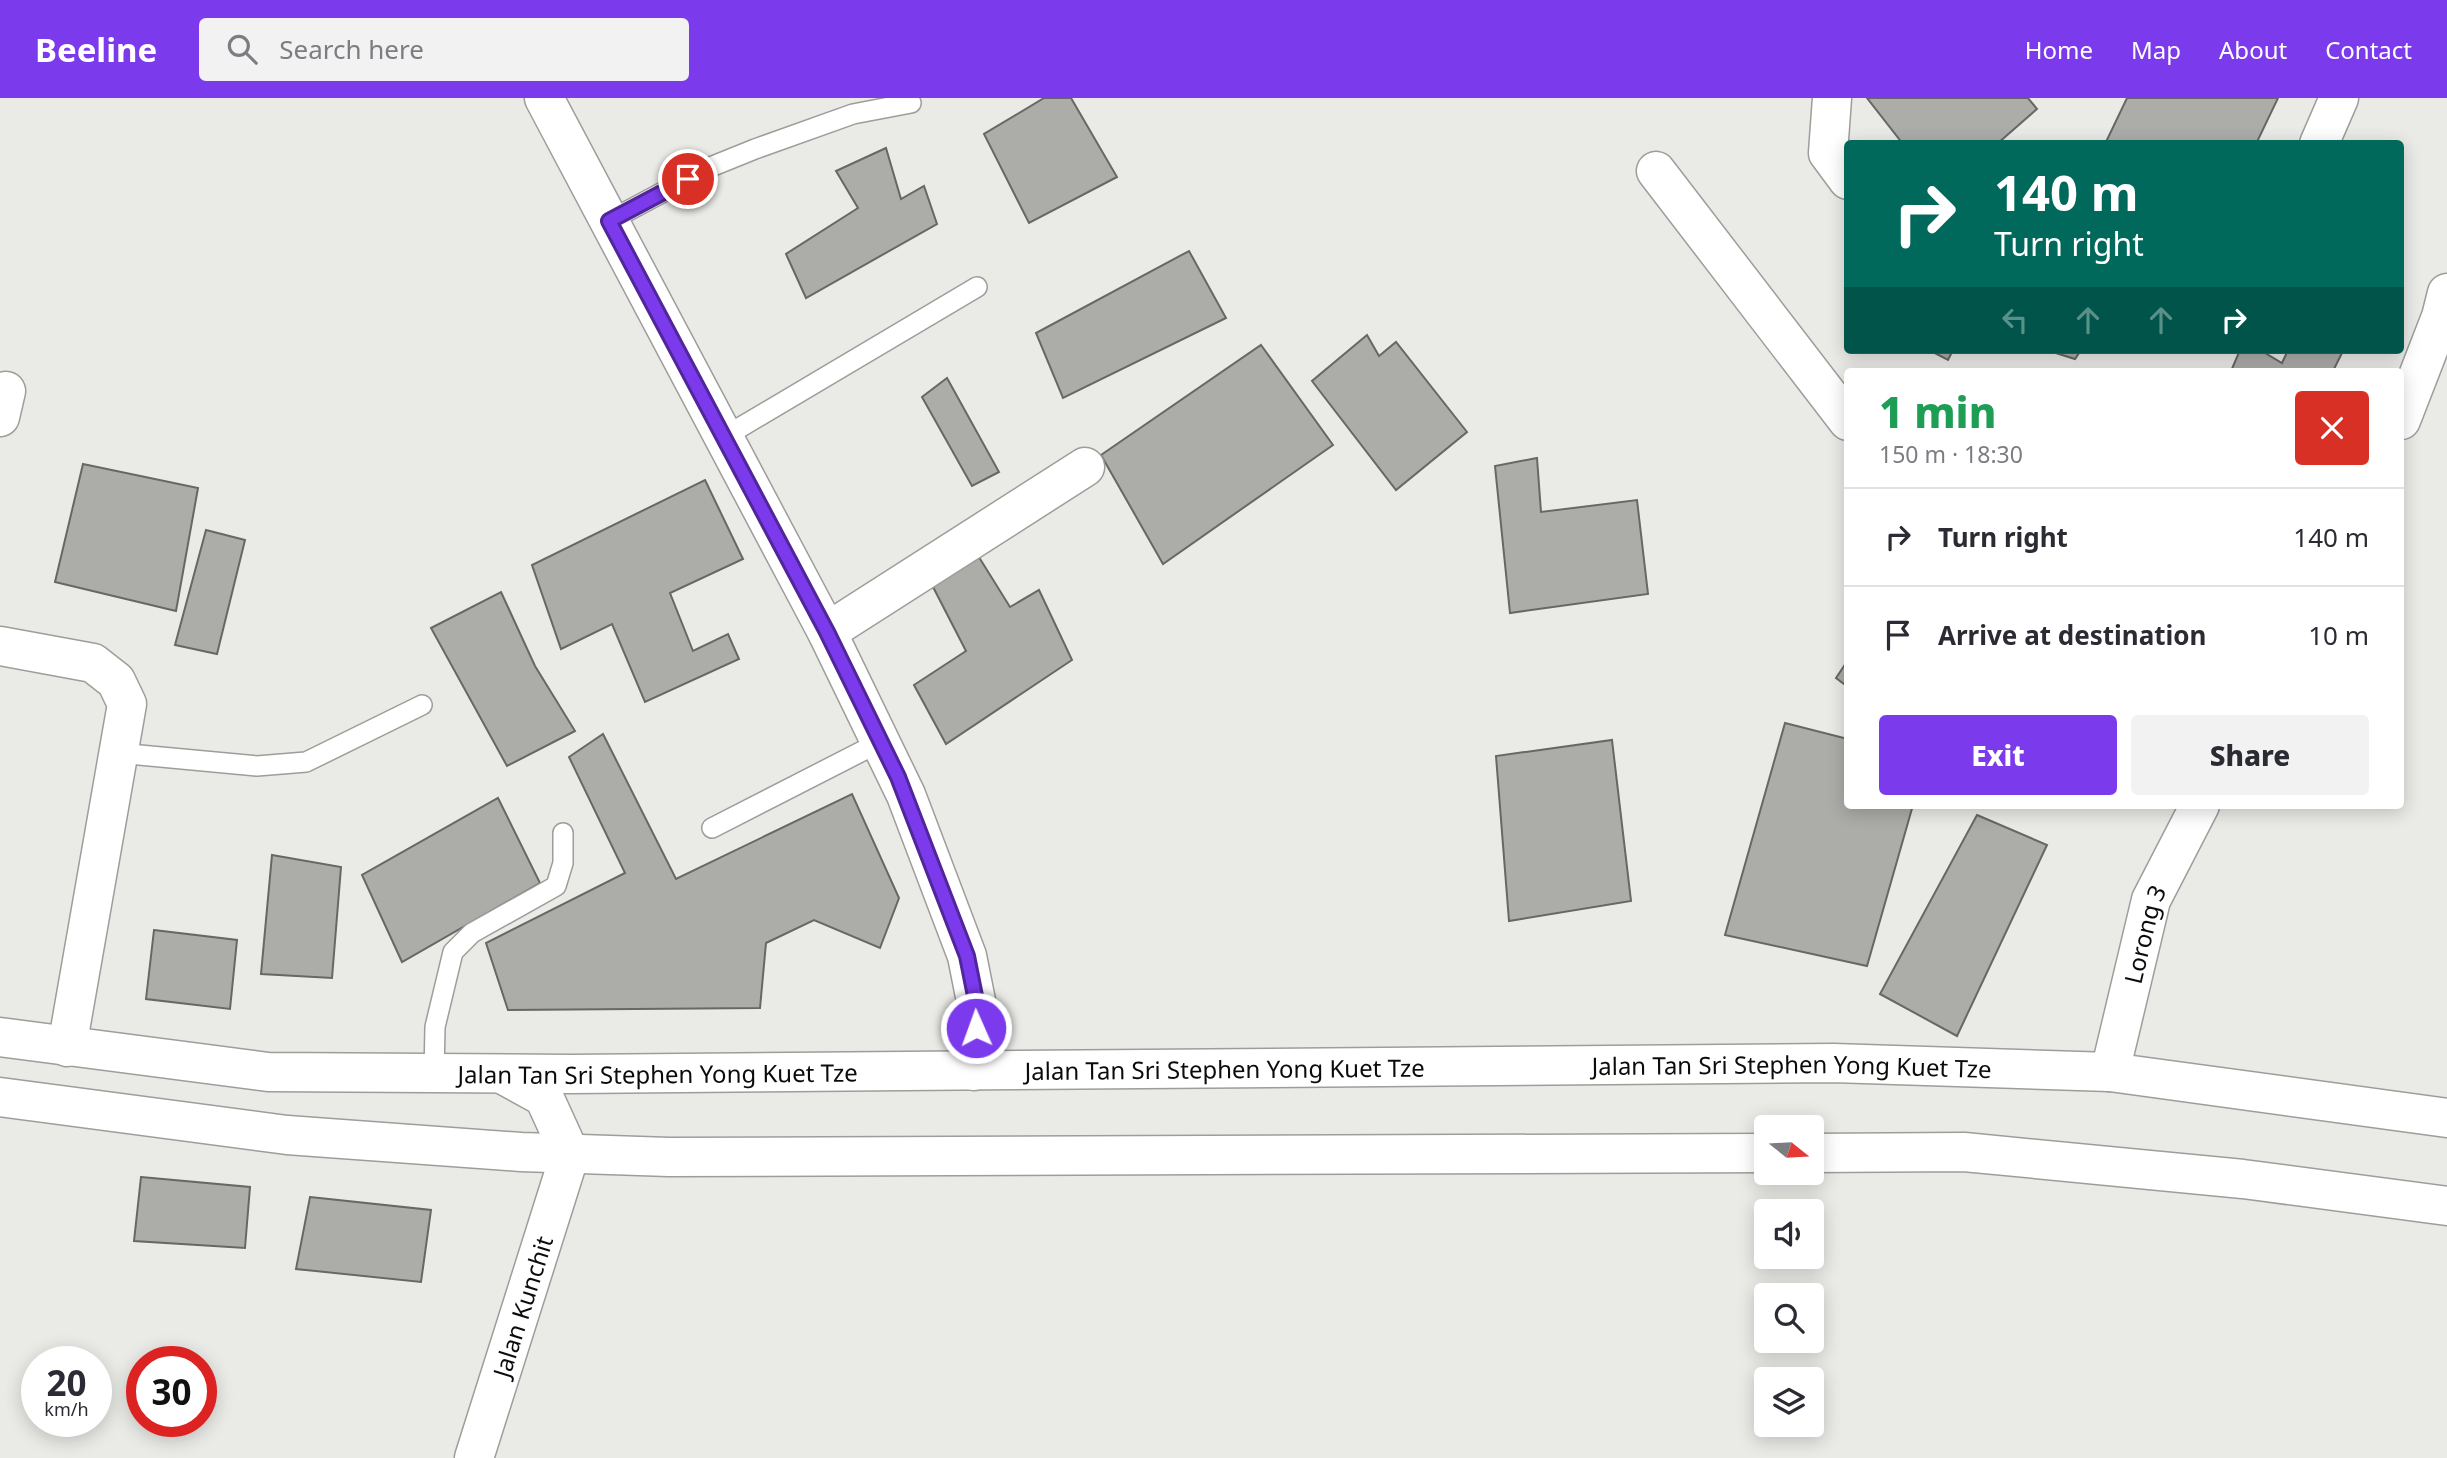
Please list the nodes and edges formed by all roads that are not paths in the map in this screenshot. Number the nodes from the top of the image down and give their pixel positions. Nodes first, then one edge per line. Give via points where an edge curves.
1 (544, 98) edge
2 (1832, 98) edge
3 (2339, 98) edge
4 (911, 103) dead end
5 (2321, 140) edge
6 (1656, 171) dead end
7 (1844, 175) edge
8 (609, 221) junction
9 (977, 287) dead end
10 (2447, 293) edge
11 (2404, 412) edge
12 (1844, 416) edge
13 (724, 437) junction
14 (1085, 467) dead end
15 (827, 632) junction
16 (0, 646) edge
17 (422, 705) dead end
18 (882, 741) junction
19 (118, 753) junction
20 (2198, 809) edge
21 (712, 828) dead end
22 (563, 833) dead end
23 (0, 1037) edge
24 (67, 1047) junction
25 (974, 1071) junction
26 (2110, 1072) junction
27 (501, 1073) junction
28 (434, 1074) junction
29 (0, 1097) edge
30 (2447, 1118) edge
31 (1754, 1153) edge
32 (1824, 1153) edge
33 (570, 1154) junction
34 (2447, 1206) edge
35 (474, 1458) edge

1 - 8 main road
2 - 7 main road via 1828,153
3 - 5 main road
4 - 8 lane via 853,114 755,149 708,168
6 - 12 main road
8 - 13 main road
9 - 13 lane
10 - 11 main road
13 - 15 main road
14 - 15 main road
15 - 18 main road
16 - 19 main road via 93,663 116,681 127,704
17 - 19 lane via 306,762 257,766
18 - 21 lane
18 - 25 main road via 967,956 977,1006
19 - 24 main road
20 - 26 main road, Lorong 3 via 2151,900
22 - 28 lane via 563,863 556,886 472,933 453,952 435,1027
23 - 24 main road, Jalan Tan Sri Stephen Yong Kuet Tze
24 - 28 main road, Jalan Tan Sri Stephen Yong Kuet Tze via 268,1072
25 - 26 main road, Jalan Tan Sri Stephen Yong Kuet Tze via 1833,1063
25 - 27 main road, Jalan Tan Sri Stephen Yong Kuet Tze
26 - 30 main road, Jalan Tan Sri Stephen Yong Kuet Tze
27 - 28 main road, Jalan Tan Sri Stephen Yong Kuet Tze
27 - 33 main road via 544,1097
29 - 33 main road via 287,1135
31 - 33 main road
32 - 34 main road via 1964,1152
33 - 35 main road, Jalan Kunchit

